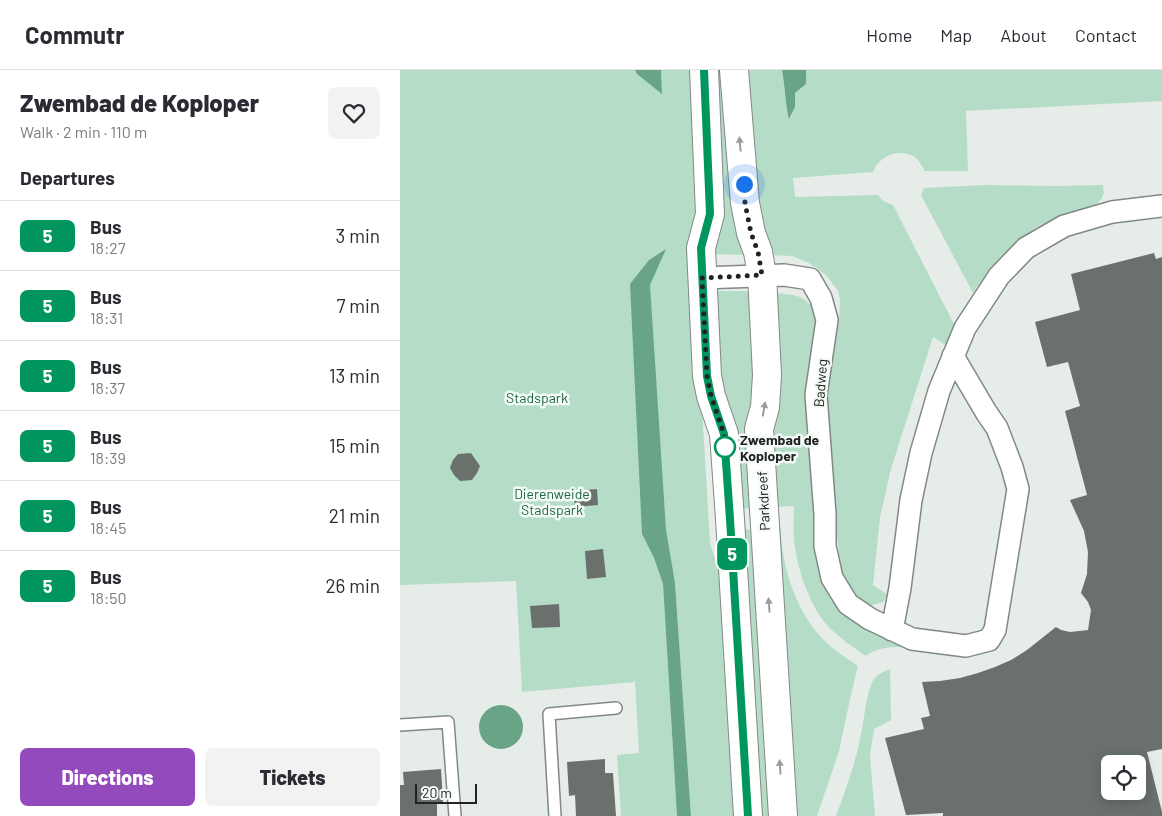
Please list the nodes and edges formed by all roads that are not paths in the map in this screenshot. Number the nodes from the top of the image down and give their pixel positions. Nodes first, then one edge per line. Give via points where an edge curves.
1 (704, 70) edge
2 (734, 70) edge
3 (1162, 206) edge
4 (762, 275) junction
5 (702, 278) junction
6 (953, 356) junction
7 (892, 630) junction
8 (616, 708) dead end
9 (400, 726) edge
10 (455, 816) edge
11 (555, 816) edge
12 (748, 816) edge
13 (783, 816) edge

1 - 5 street via 710,214 701,248
4 -> 2 street, Parkdreef via 745,203
3 - 6 street via 1112,212 1064,226 1026,248 999,276 965,328
4 - 5 street, Badweg
4 - 7 street, Badweg via 810,279 821,298 827,320 816,395 826,554 832,578 848,604
13 -> 4 street, Parkdreef via 759,429 765,407 767,375
5 - 12 street via 707,376 724,434
6 - 7 street via 921,453
6 - 7 street, Badweg via 997,428 1018,489 995,630 989,640 966,646 912,639
8 - 11 lane via 549,714
9 - 10 lane via 448,722

